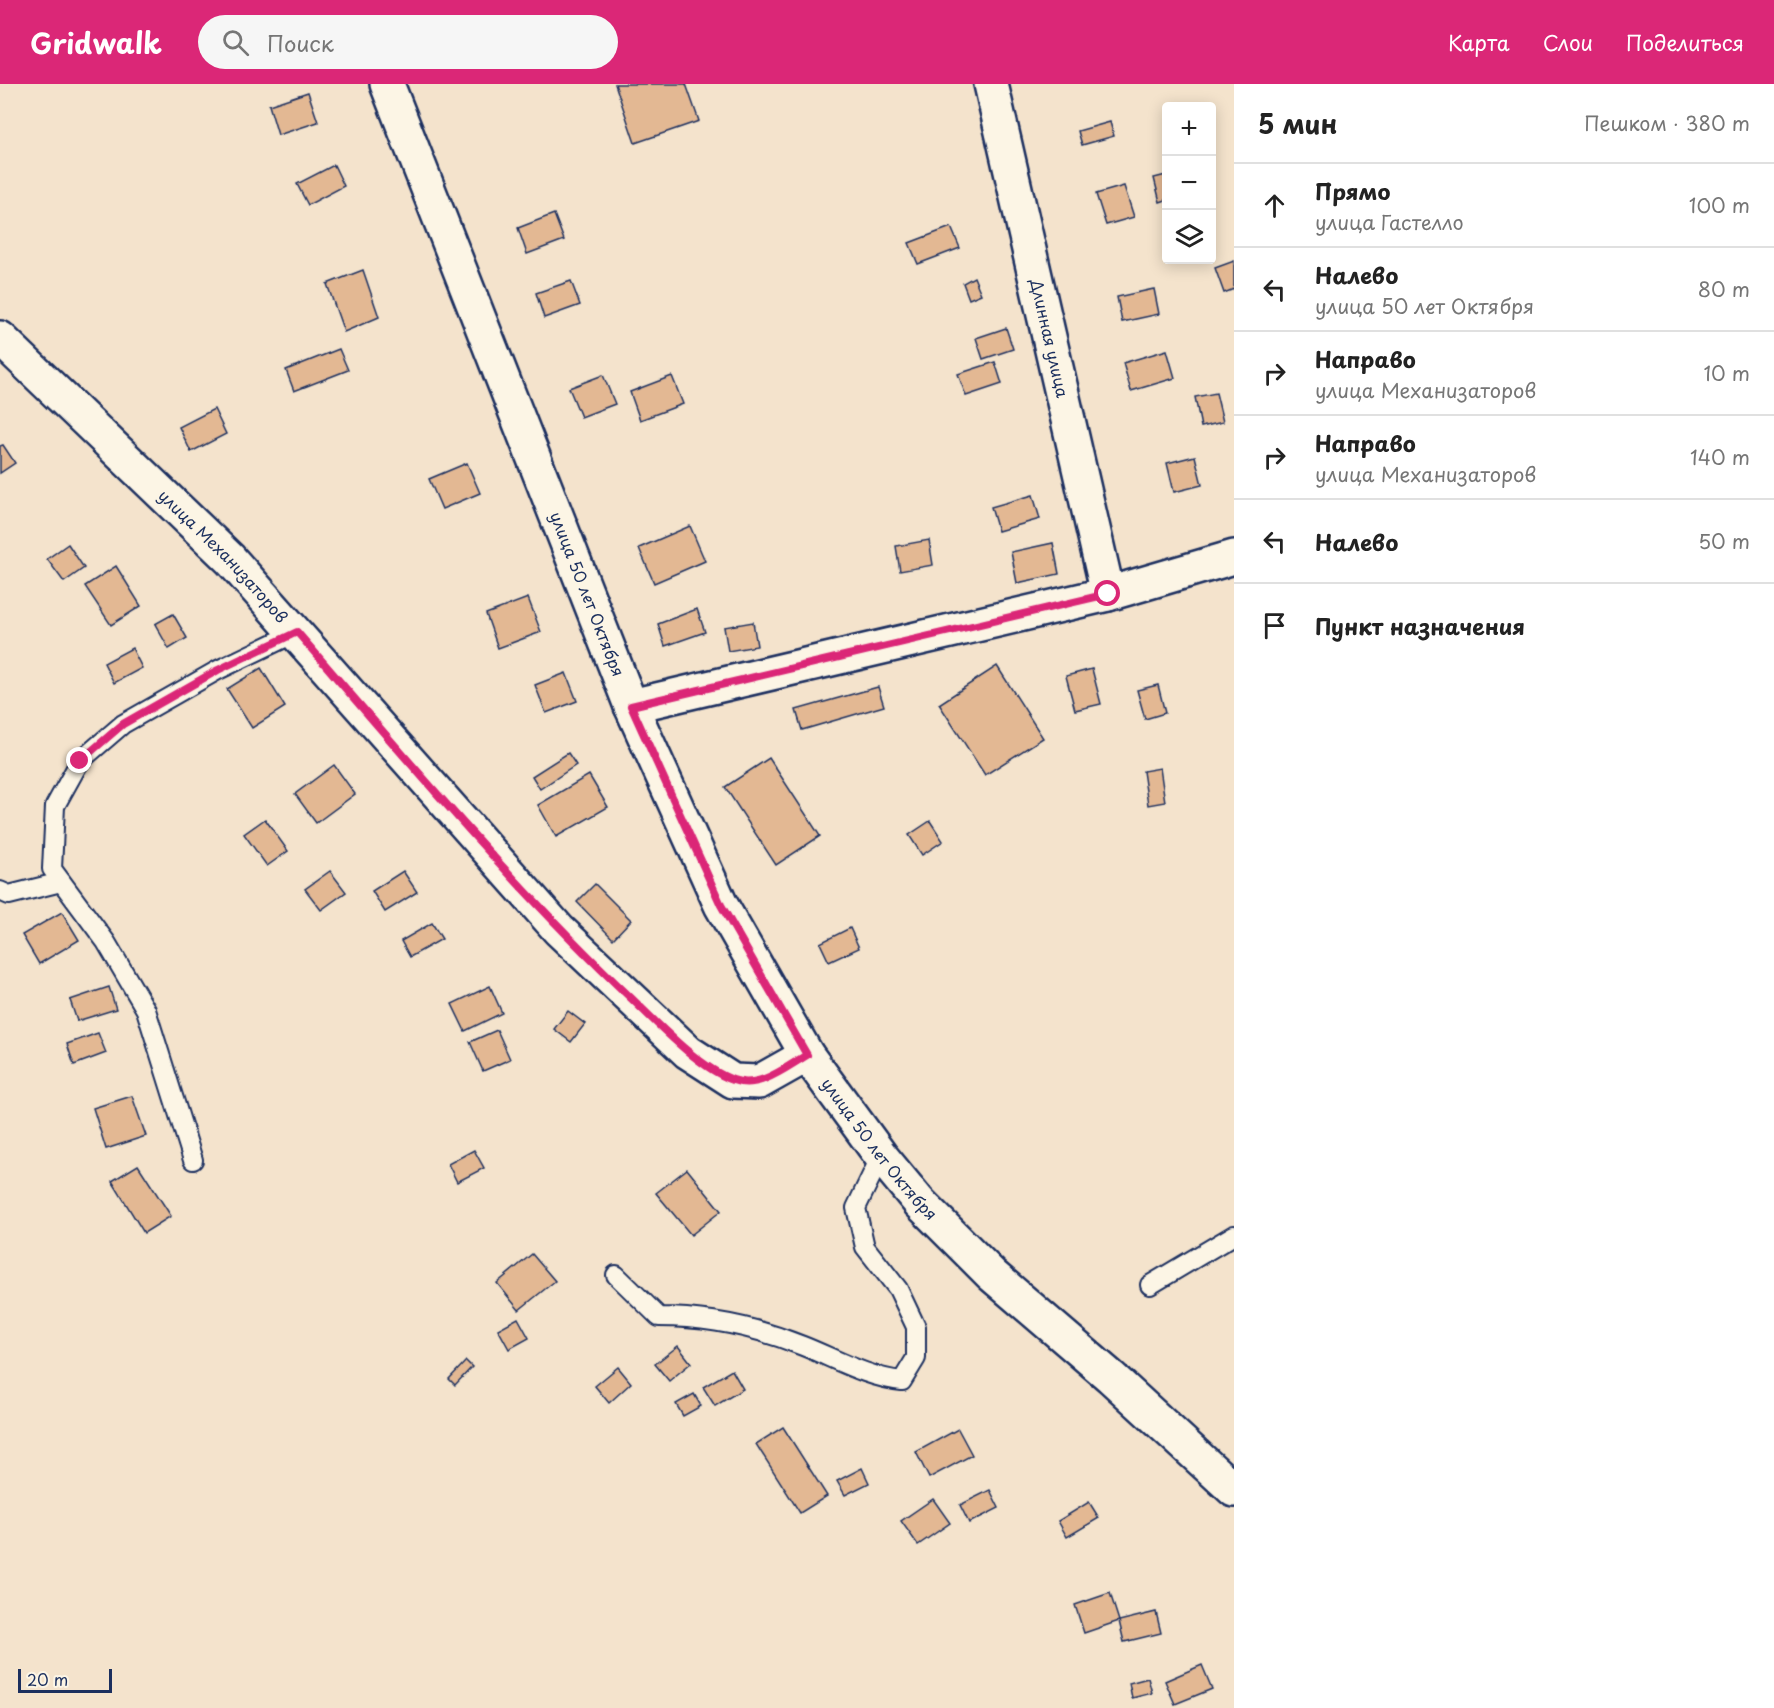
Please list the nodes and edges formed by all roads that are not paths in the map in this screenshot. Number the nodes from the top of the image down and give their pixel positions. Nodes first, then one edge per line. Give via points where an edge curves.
1 (387, 84) edge
2 (991, 84) edge
3 (0, 338) edge
4 (1234, 557) edge
5 (1108, 594) junction
6 (297, 632) junction
7 (631, 706) junction
8 (61, 882) junction
9 (0, 891) edge
10 (807, 1055) junction
11 (881, 1156) junction
12 (193, 1160) dead end
13 (1234, 1235) edge
14 (616, 1275) dead end
15 (1150, 1285) dead end
16 (1234, 1490) edge

1 - 7 street, улица 50 лет Октября
2 - 5 street, Длинная улица
3 - 6 street, улица Механизаторов via 230,559
4 - 5 street
5 - 7 street
6 - 8 lane via 218,670 123,724 80,761 55,806 52,869
6 - 10 street, улица Механизаторов via 559,930 688,1052 733,1081 759,1082
7 - 10 street, улица 50 лет Октября via 721,905
8 - 9 lane via 9,895
8 - 12 lane via 106,942 146,1010
10 - 11 street, улица 50 лет Октября
11 - 14 lane via 856,1208 865,1247 898,1289 916,1327 916,1358 902,1382 876,1378 802,1345 745,1327 698,1317 659,1317
11 - 16 street, улица 50 лет Октября via 919,1202 992,1275
13 - 15 lane

